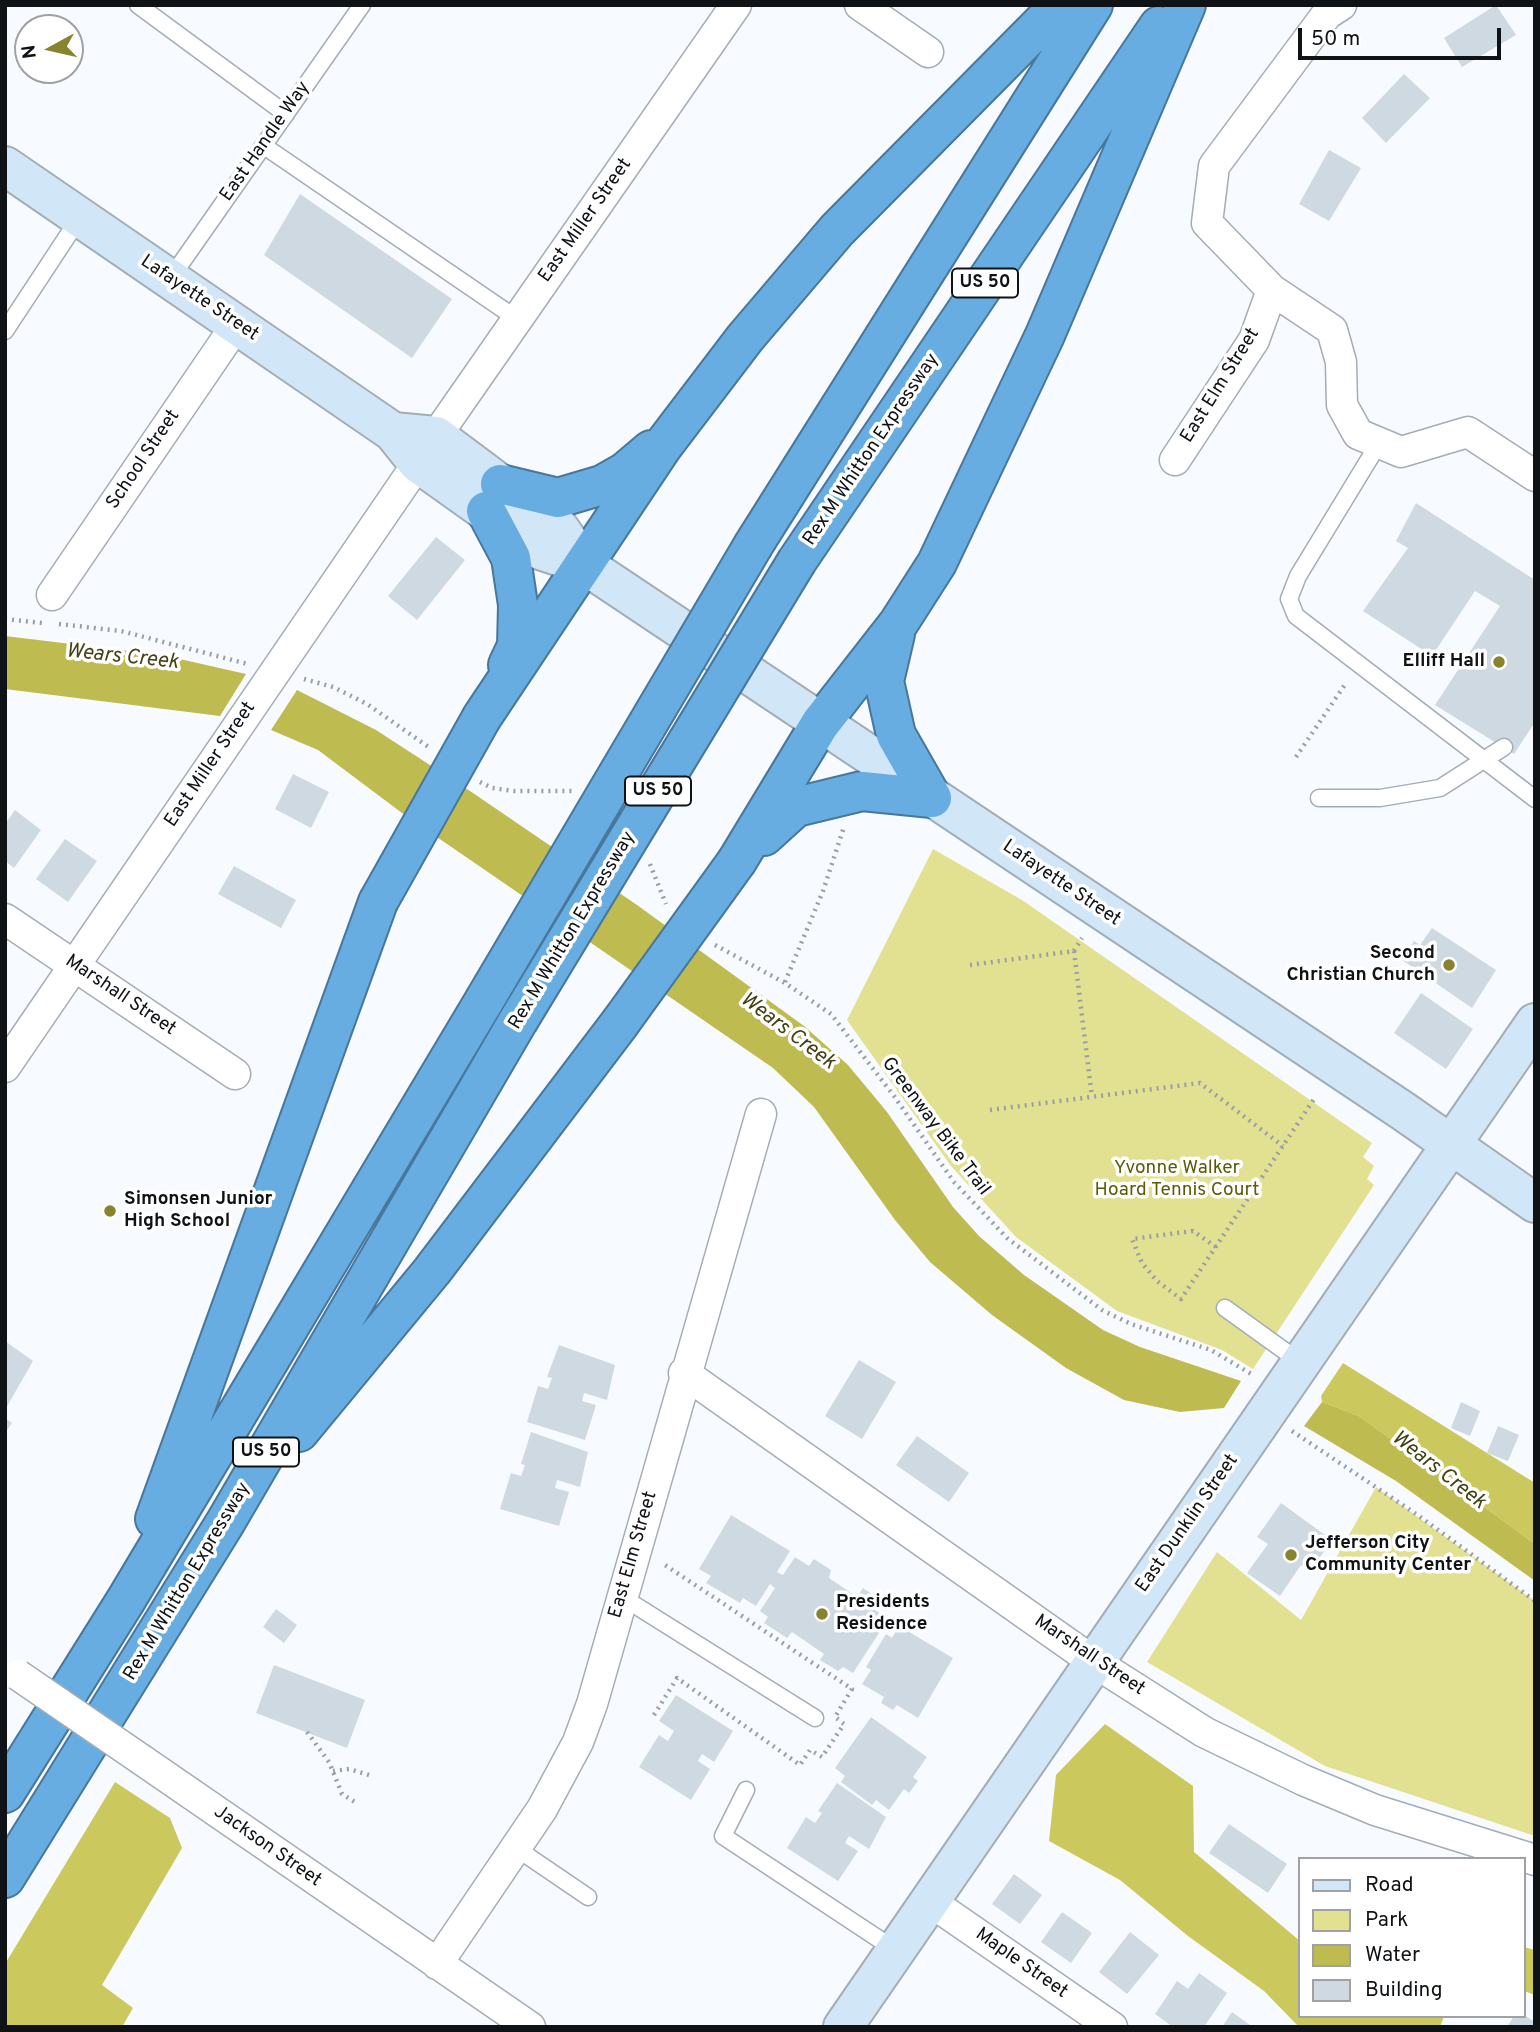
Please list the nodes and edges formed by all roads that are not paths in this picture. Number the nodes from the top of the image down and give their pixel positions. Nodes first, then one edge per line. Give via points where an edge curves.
1 (138, 5) edge
2 (362, 5) edge
3 (736, 5) edge
4 (860, 5) edge
5 (1060, 5) edge
6 (1093, 5) edge
7 (1173, 5) edge
8 (1186, 5) edge
9 (1341, 5) edge
10 (928, 52) dead end
11 (286, 114) junction
12 (264, 146) junction
13 (5, 166) edge
14 (80, 217) junction
15 (170, 279) junction
16 (1272, 290) junction
17 (517, 319) junction
18 (237, 324) junction
19 (5, 331) edge
20 (674, 431) junction
21 (1379, 443) junction
22 (427, 449) junction
23 (1175, 460) dead end
24 (1532, 468) edge
25 (493, 498) junction
26 (585, 565) junction
27 (52, 595) dead end
28 (898, 624) junction
29 (487, 708) junction
30 (820, 724) junction
31 (1504, 747) dead end
32 (1483, 761) junction
33 (932, 798) junction
34 (1319, 798) dead end
35 (1535, 799) edge
36 (737, 861) junction
37 (5, 919) edge
38 (75, 965) junction
39 (1535, 1023) edge
40 (5, 1067) edge
41 (235, 1074) dead end
42 (761, 1114) dead end
43 (1450, 1146) junction
44 (1535, 1203) edge
45 (1225, 1308) dead end
46 (1300, 1362) junction
47 (684, 1373) junction
48 (225, 1523) junction
49 (622, 1597) junction
50 (126, 1600) junction
51 (1094, 1662) junction
52 (12, 1671) edge
53 (814, 1718) dead end
54 (747, 1790) dead end
55 (5, 1793) edge
56 (516, 1848) junction
57 (1525, 1857) edge
58 (5, 1878) edge
59 (588, 1897) dead end
60 (931, 1902) junction
61 (897, 1951) junction
62 (437, 1964) junction
63 (530, 2027) edge
64 (843, 2027) edge
65 (1112, 2027) edge

1 - 11 lane
2 - 11 lane, East Handle Way
3 - 17 street, East Miller Street
4 - 10 street
5 - 20 highway via 837,230
6 - 50 highway, US 50, bridge via 754,544
7 - 48 highway, Rex M Whitton Expressway / US 50, bridge via 797,561 517,1021
8 - 28 highway via 1045,335 936,563
9 - 16 street via 1327,14 1214,166 1207,223
11 - 12 lane, East Handle Way
12 - 15 lane, East Handle Way
12 - 17 lane
13 - 14 main road, Lafayette Street
14 - 15 main road, Lafayette Street
14 - 19 lane
15 - 18 main road, Lafayette Street
16 - 21 street via 1332,330 1341,362 1342,405 1358,434
16 - 23 street, East Elm Street via 1254,340
17 - 22 street, East Miller Street
18 - 22 main road, Lafayette Street via 393,432
18 - 27 street, School Street
20 - 25 highway via 602,485 558,498
20 - 26 highway
21 - 24 street via 1401,452 1468,432
21 - 32 lane via 1298,576 1289,600 1296,616
22 - 25 main road, Lafayette Street
22 - 38 street, East Miller Street
25 - 26 main road, Lafayette Street via 540,550
25 - 29 highway via 511,558 518,605 517,646
26 - 29 highway
26 - 30 main road, Lafayette Street
28 - 30 highway
28 - 33 highway via 884,681 896,735
29 - 50 highway, bridge via 377,902
30 - 33 main road, Lafayette Street
30 - 36 highway
31 - 32 lane
32 - 34 lane via 1440,788 1380,798
32 - 35 lane
33 - 36 highway via 862,791 796,807
33 - 43 main road, Lafayette Street
36 - 48 highway, bridge via 621,1023 432,1271
37 - 38 street, Marshall Street
38 - 40 street, East Miller Street
38 - 41 street, Marshall Street
39 - 43 main road, East Dunklin Street
42 - 47 street, East Elm Street
43 - 44 main road, Lafayette Street
43 - 46 main road, East Dunklin Street
45 - 46 lane
46 - 51 main road, East Dunklin Street
47 - 49 street, East Elm Street
47 - 51 street, Marshall Street
48 - 58 highway, Rex M Whitton Expressway / US 50
49 - 53 lane
49 - 56 street, East Elm Street via 578,1742
50 - 55 highway, US 50
51 - 57 street, Marshall Street via 1205,1732 1303,1780 1375,1810
51 - 60 main road, East Dunklin Street
52 - 62 street, Jackson Street, bridge
54 - 61 lane via 723,1836
56 - 59 lane
56 - 62 street, East Elm Street
60 - 61 main road, East Dunklin Street
60 - 65 street, Maple Street
61 - 64 main road, East Dunklin Street
62 - 63 street, Jackson Street

